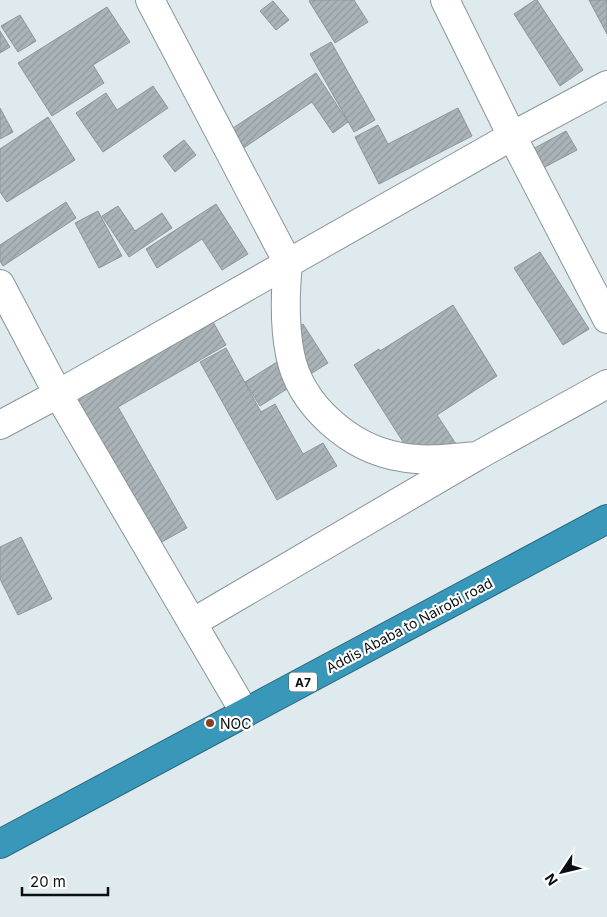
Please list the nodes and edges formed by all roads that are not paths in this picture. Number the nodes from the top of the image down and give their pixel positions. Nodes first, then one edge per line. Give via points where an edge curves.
1 (150, 0) edge
2 (445, 0) edge
3 (607, 85) edge
4 (512, 136) junction
5 (288, 263) junction
6 (0, 284) edge
7 (607, 319) edge
8 (607, 384) edge
9 (58, 394) junction
10 (0, 424) edge
11 (477, 456) junction
12 (607, 519) edge
13 (192, 623) junction
14 (244, 713) junction
15 (0, 844) edge

1 - 5 street
2 - 4 street
3 - 4 street
4 - 5 street
4 - 7 street
5 - 9 street
5 - 11 street via 284,307 290,356 297,376 323,415 362,445 382,453 427,460
6 - 9 street
8 - 11 street
9 - 10 street
9 - 13 street
11 - 13 street
12 - 14 highway, Addis Ababa to Nairobi road / A7
13 - 14 street
14 - 15 highway, Addis Ababa to Nairobi road / A7

